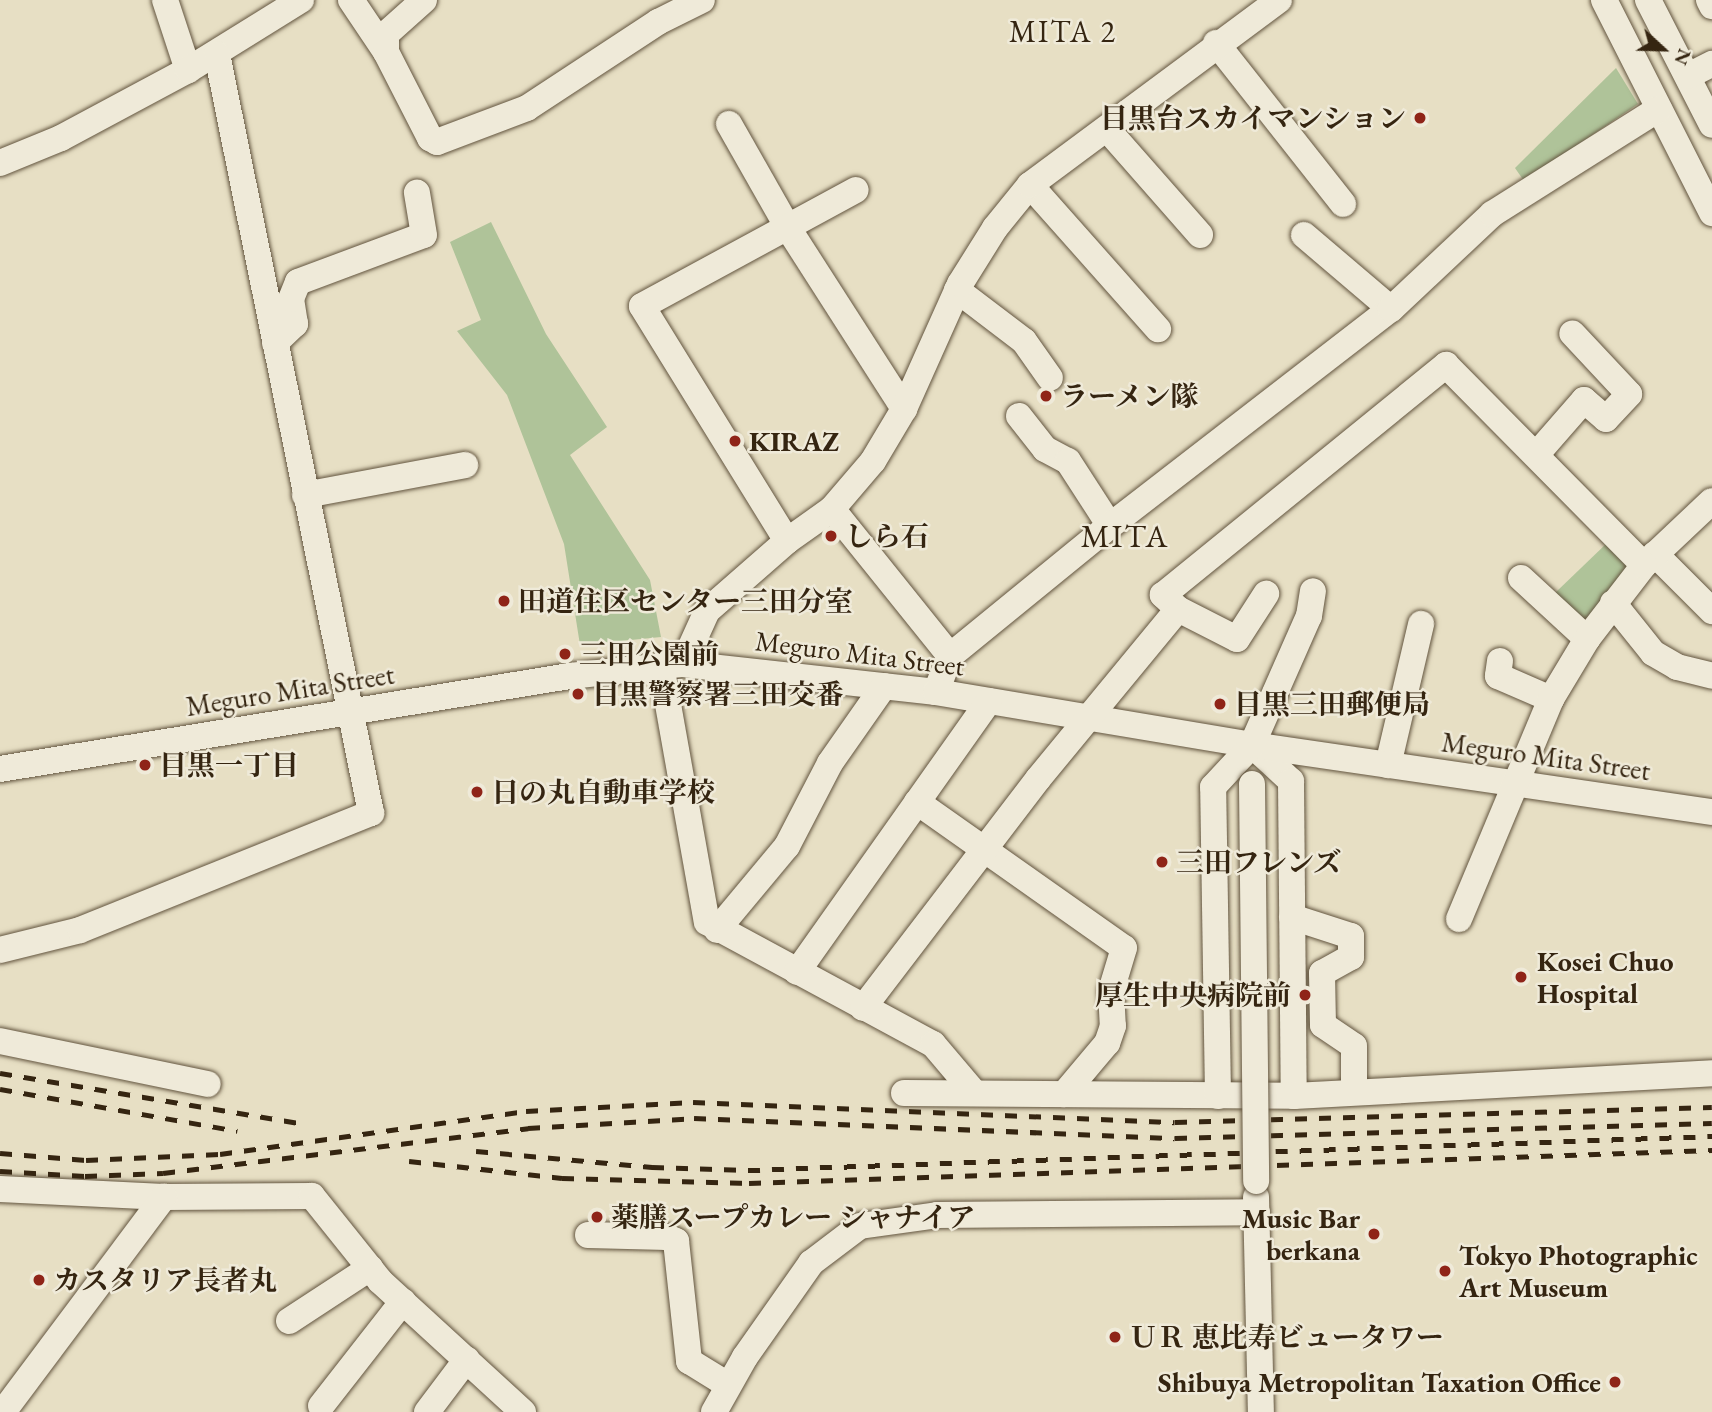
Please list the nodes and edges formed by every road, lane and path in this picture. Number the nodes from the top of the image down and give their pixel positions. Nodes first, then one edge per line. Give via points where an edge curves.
1 (165, 0) edge
2 (301, 0) edge
3 (351, 0) edge
4 (424, 0) edge
5 (702, 0) edge
6 (1604, 0) edge
7 (1648, 0) edge
8 (1709, 0) edge
9 (1262, 4) edge
10 (1712, 5) edge
11 (1216, 43) junction
12 (386, 52) junction
13 (217, 54) junction
14 (1712, 64) edge
15 (188, 70) junction
16 (1688, 76) junction
17 (1659, 109) junction
18 (729, 124) dead end
19 (1712, 125) edge
20 (1107, 129) junction
21 (0, 163) edge
22 (1030, 185) junction
23 (856, 190) dead end
24 (417, 193) dead end
25 (1343, 204) dead end
26 (1712, 213) edge
27 (788, 228) junction
28 (1200, 235) dead end
29 (1304, 235) dead end
30 (957, 290) junction
31 (1391, 309) junction
32 (1158, 329) dead end
33 (1572, 333) dead end
34 (275, 343) junction
35 (1050, 378) dead end
36 (904, 409) junction
37 (1019, 416) dead end
38 (1535, 455) junction
39 (465, 465) dead end
40 (305, 495) junction
41 (1712, 501) edge
42 (832, 509) junction
43 (1110, 526) junction
44 (787, 541) junction
45 (1649, 559) junction
46 (1521, 578) dead end
47 (1313, 591) dead end
48 (1266, 594) dead end
49 (1613, 603) junction
50 (1178, 609) junction
51 (1712, 611) edge
52 (1421, 624) dead end
53 (1587, 639) junction
54 (950, 656) junction
55 (1500, 661) dead end
56 (672, 665) junction
57 (1712, 676) edge
58 (884, 687) junction
59 (936, 692) junction
60 (1551, 699) junction
61 (989, 701) junction
62 (350, 712) junction
63 (1091, 718) junction
64 (1252, 745) junction
65 (1388, 765) junction
66 (0, 769) edge
67 (1519, 784) junction
68 (917, 802) junction
69 (1712, 812) edge
70 (985, 850) junction
71 (1292, 917) junction
72 (1459, 919) dead end
73 (717, 930) junction
74 (0, 950) edge
75 (797, 972) junction
76 (863, 1008) junction
77 (0, 1041) edge
78 (1712, 1073) edge
79 (208, 1084) dead end
80 (972, 1090) junction
81 (1354, 1091) junction
82 (904, 1093) dead end
83 (1064, 1094) junction
84 (1218, 1096) junction
85 (1294, 1096) junction
86 (0, 1189) edge
87 (164, 1197) junction
88 (1256, 1212) junction
89 (588, 1235) dead end
90 (370, 1268) junction
91 (403, 1301) junction
92 (289, 1321) dead end
93 (467, 1359) junction
94 (728, 1385) junction
95 (499, 1402) edge
96 (321, 1406) dead end
97 (3, 1412) edge
98 (427, 1412) edge
99 (523, 1412) edge
100 (714, 1412) edge
101 (1261, 1412) edge

1 - 15 street
2 - 13 street
3 - 12 street
4 - 12 street via 386,34
5 - 12 street via 658,22 527,108 438,142 430,138
6 - 17 street
7 - 16 street
8 - 10 street
9 - 11 street
11 - 20 street
11 - 25 street
13 - 15 street
13 - 34 street
14 - 16 street
15 - 21 street via 61,138
16 - 19 street
17 - 26 street
17 - 31 street via 1492,214
18 - 27 street
20 - 22 street
20 - 28 street
22 - 30 street via 995,228
22 - 32 street
23 - 27 street
24 - 34 street via 424,235 298,282 291,299 295,324
27 - 36 street
27 - 44 street via 642,306
29 - 31 street
30 - 35 street via 1024,341
30 - 36 street
31 - 43 street
33 - 38 street via 1629,394 1606,419 1584,400
34 - 40 street
36 - 42 street via 873,461
37 - 43 street via 1045,449 1068,461
38 - 45 street
38 - 50 street via 1446,365 1163,595
39 - 40 street
40 - 62 street
41 - 45 street
42 - 44 street
42 - 54 street
43 - 54 street
44 - 56 street via 707,611
45 - 49 street
45 - 51 street
46 - 53 street
47 - 64 street via 1309,616
48 - 50 street via 1237,639
49 - 53 street
49 - 57 street via 1653,653 1677,667
50 - 63 street
52 - 65 street
53 - 60 street
54 - 59 street
55 - 60 street via 1498,676
56 - 58 street, Meguro Mita Street
56 - 62 street, Meguro Mita Street
56 - 73 street via 708,922
58 - 59 street, Meguro Mita Street
58 - 73 street via 830,763 787,846
59 - 61 street, Meguro Mita Street
60 - 67 street
61 - 63 street, Meguro Mita Street
61 - 68 street
62 - 66 street, Meguro Mita Street
62 - 74 street via 371,813 80,930
63 - 64 street, Meguro Mita Street
63 - 70 street
64 - 65 street, Meguro Mita Street
64 - 71 street via 1291,781
64 - 84 street via 1213,787
64 - 88 street, bridge
65 - 67 street, Meguro Mita Street
67 - 69 street, Meguro Mita Street
67 - 72 street via 1488,844
68 - 70 street
68 - 75 street
70 - 76 street
70 - 83 street via 1125,948 1111,991 1113,1026 1108,1043
71 - 81 street via 1351,936 1351,957 1322,973 1323,1025 1353,1046
71 - 85 street
73 - 75 street
75 - 76 street
76 - 80 street via 933,1044
77 - 79 street
78 - 81 street
80 - 82 street
80 - 83 street
81 - 85 street
83 - 84 street
84 - 85 street
86 - 87 street
87 - 90 street via 312,1196
87 - 97 street
88 - 94 street via 937,1215 860,1226 811,1263
88 - 101 street
89 - 94 street via 676,1241 689,1361
90 - 91 street
90 - 92 street
91 - 93 street
91 - 96 street
93 - 95 street
93 - 98 street
94 - 100 street
95 - 99 street

